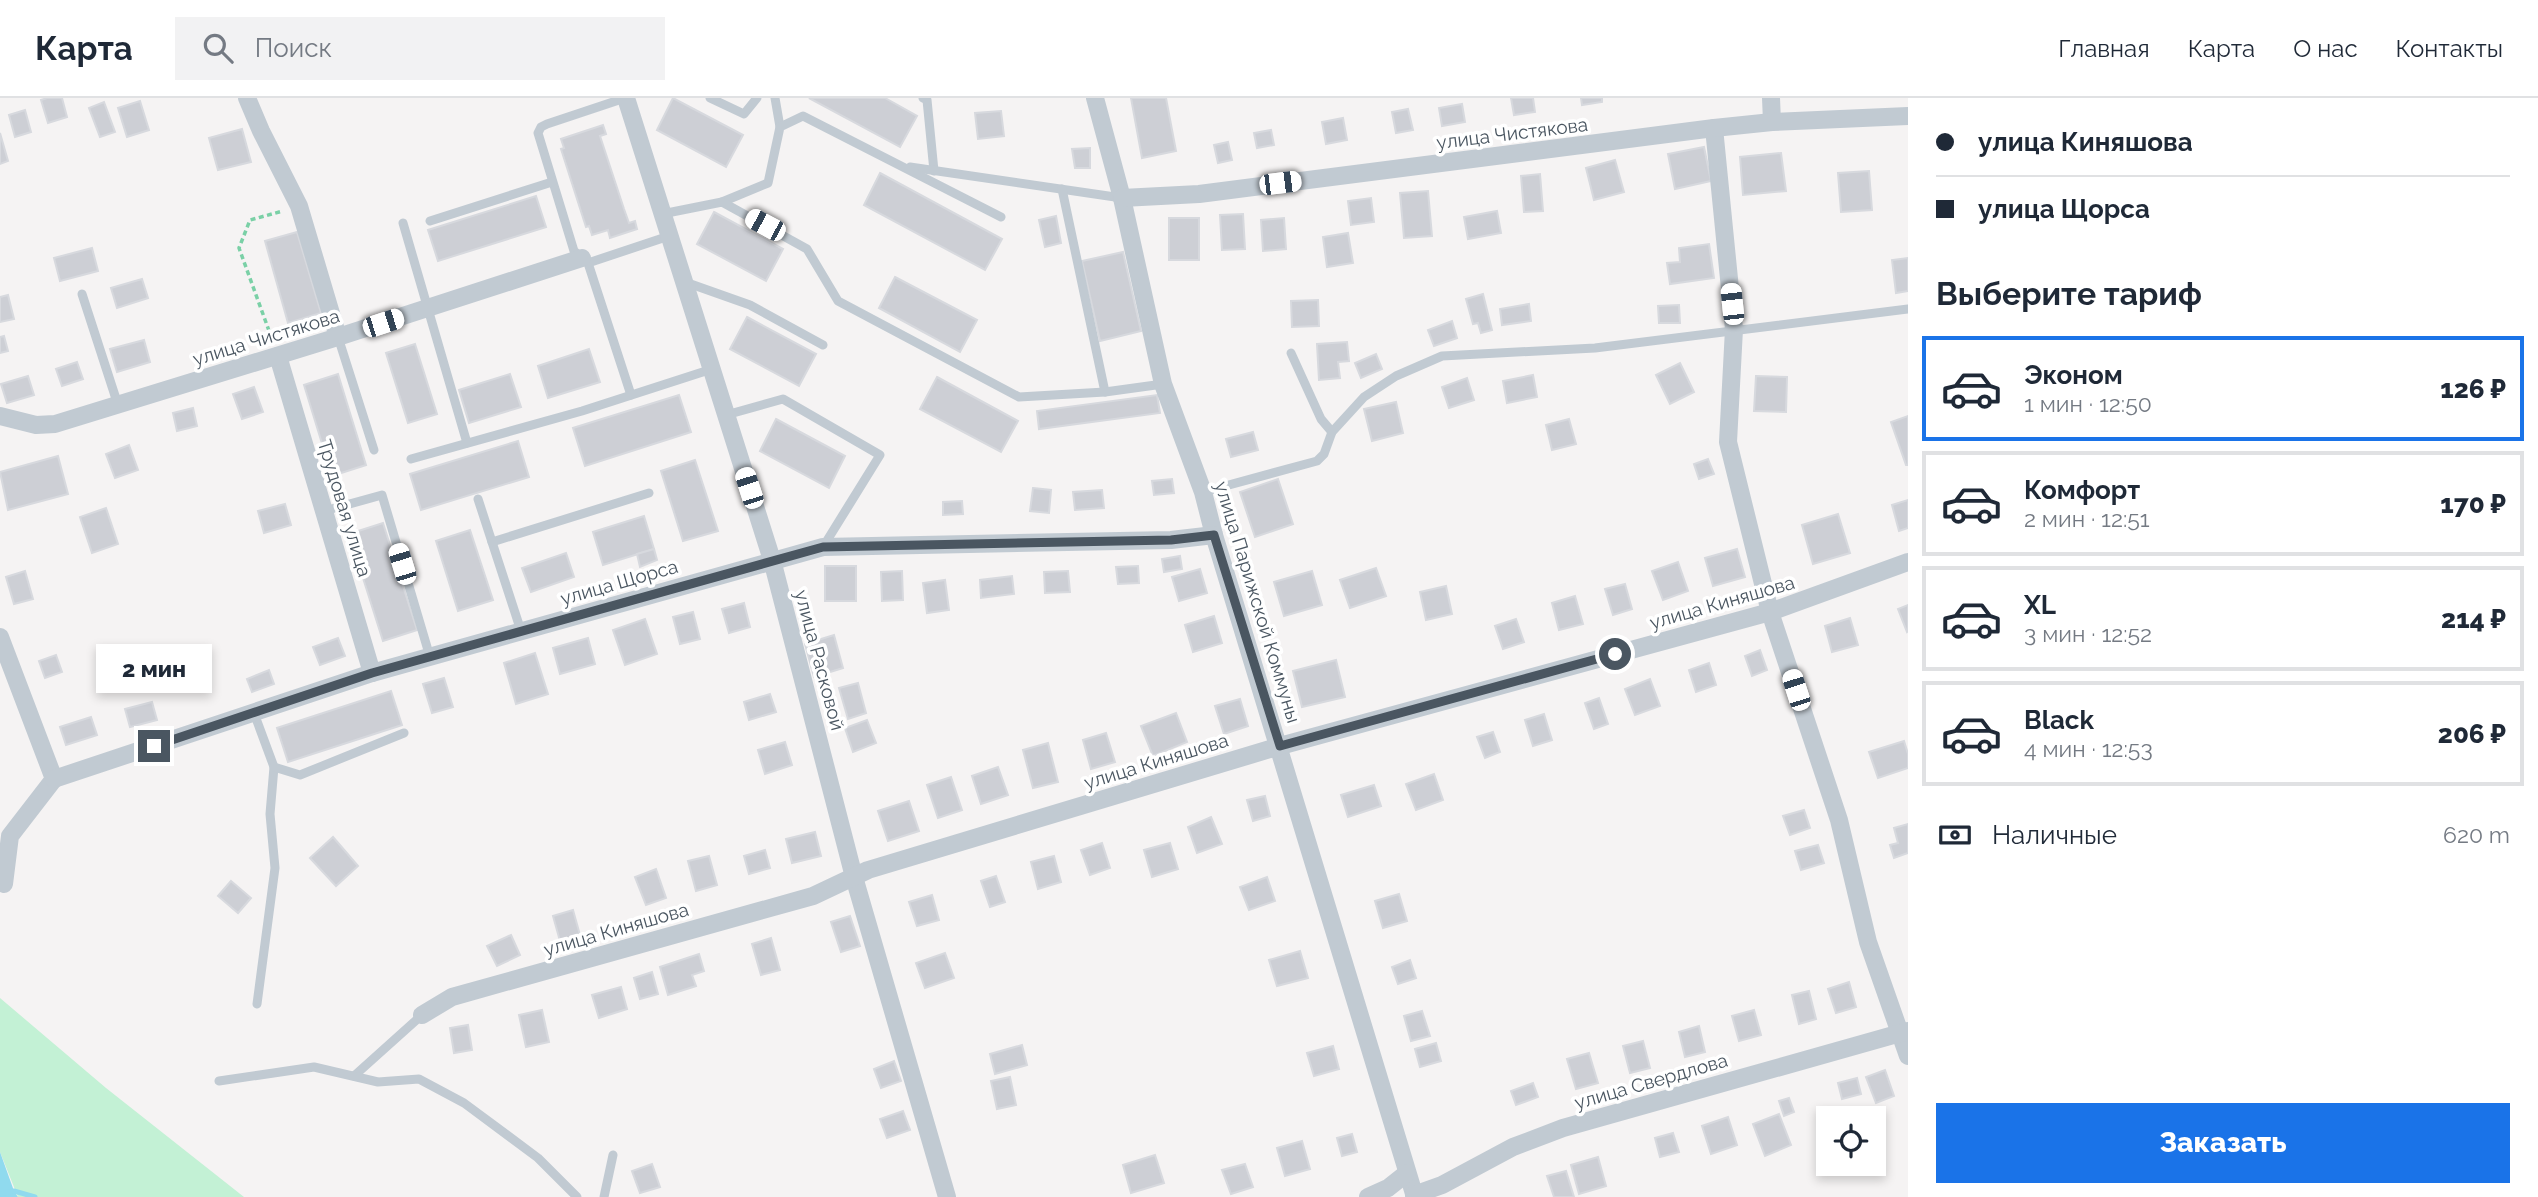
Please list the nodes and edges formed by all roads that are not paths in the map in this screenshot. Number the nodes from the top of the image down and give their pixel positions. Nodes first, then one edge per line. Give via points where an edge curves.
1 (247, 98) edge
2 (625, 98) edge
3 (710, 98) edge
4 (757, 98) edge
5 (775, 98) edge
6 (923, 98) edge
7 (1096, 98) edge
8 (1771, 98) edge
9 (1908, 116) edge
10 (1772, 122) junction
11 (780, 127) junction
12 (1714, 128) junction
13 (901, 166) junction
14 (934, 171) junction
15 (552, 182) junction
16 (1062, 190) junction
17 (1122, 198) junction
18 (722, 202) junction
19 (662, 214) junction
20 (1001, 217) dead end
21 (430, 221) dead end
22 (403, 223) dead end
23 (669, 236) junction
24 (585, 260) junction
25 (684, 281) junction
26 (82, 294) dead end
27 (428, 308) junction
28 (1908, 309) edge
29 (1734, 329) junction
30 (338, 337) junction
31 (823, 345) dead end
32 (1291, 352) dead end
33 (278, 356) junction
34 (712, 369) junction
35 (1163, 384) junction
36 (1105, 392) junction
37 (631, 395) junction
38 (118, 405) junction
39 (726, 415) junction
40 (0, 416) edge
41 (1332, 432) junction
42 (467, 443) junction
43 (374, 450) dead end
44 (411, 459) dead end
45 (649, 492) dead end
46 (1203, 492) junction
47 (478, 499) dead end
48 (324, 511) junction
49 (1214, 535) junction
50 (492, 542) junction
51 (823, 547) junction
52 (772, 560) junction
53 (1908, 562) edge
54 (1770, 612) junction
55 (521, 631) junction
56 (0, 637) edge
57 (430, 657) junction
58 (372, 673) junction
59 (254, 713) junction
60 (404, 733) dead end
61 (1280, 746) junction
62 (274, 767) junction
63 (54, 779) junction
64 (854, 877) junction
65 (4, 884) dead end
66 (257, 1004) dead end
67 (422, 1015) joint
68 (1904, 1032) edge
69 (1908, 1056) edge
70 (354, 1076) junction
71 (219, 1080) dead end
72 (613, 1155) dead end
73 (1407, 1173) junction
74 (1415, 1196) edge
75 (576, 1197) edge
76 (604, 1197) edge
77 (947, 1197) edge
78 (1368, 1197) edge

1 - 30 street via 299,206
2 - 15 lane via 541,127 539,142
2 - 19 street, улица Расковой
3 - 4 lane via 744,114
5 - 11 lane
6 - 14 lane via 930,115
7 - 17 street, улица Парижской Коммуны
8 - 10 street
9 - 10 street, улица Чистякова
10 - 12 street, улица Чистякова
11 - 13 lane via 803,116
11 - 18 lane via 768,183
12 - 17 street, улица Чистякова via 1199,194
12 - 29 street
13 - 14 lane
13 - 20 lane
14 - 16 lane
15 - 21 lane
15 - 24 lane via 574,251
16 - 17 lane
16 - 36 lane
17 - 35 street, улица Парижской Коммуны
18 - 19 lane
18 - 36 lane via 807,248 838,301 1019,397
19 - 23 street, улица Расковой
22 - 27 lane
23 - 24 lane
23 - 25 street, улица Расковой
24 - 27 street, улица Чистякова
24 - 37 lane
25 - 31 lane via 750,305
25 - 34 street, улица Расковой
26 - 38 lane
27 - 30 street, улица Чистякова
27 - 42 lane
28 - 29 lane
29 - 41 lane via 1595,348 1442,356 1396,376 1364,397
29 - 54 street via 1728,442
30 - 33 street, улица Чистякова
30 - 43 lane
32 - 41 lane via 1321,419
33 - 38 street, улица Чистякова
33 - 48 street, Трудовая улица
34 - 37 lane
34 - 39 street, улица Расковой
35 - 36 lane
35 - 46 street, улица Парижской Коммуны
37 - 42 lane
38 - 40 street, улица Чистякова via 55,424 36,425
39 - 51 lane via 783,399 880,455
39 - 52 street, улица Расковой
41 - 46 lane via 1317,461
42 - 44 lane
45 - 50 lane
46 - 49 street, улица Парижской Коммуны
47 - 50 lane
48 - 57 lane via 382,495
48 - 58 street, Трудовая улица
49 - 51 street, улица Щорса via 1171,540
49 - 61 street, улица Парижской Коммуны
50 - 55 lane
51 - 52 street, улица Щорса
52 - 55 street, улица Щорса
52 - 64 street, улица Расковой
53 - 54 street, улица Киняшова
54 - 61 street, улица Киняшова
54 - 68 street via 1839,820 1868,942
55 - 57 street, улица Щорса
56 - 63 street
57 - 58 street, улица Щорса
58 - 59 street, улица Щорса
59 - 62 lane
59 - 63 street, улица Щорса
60 - 62 lane via 300,775
61 - 64 street, улица Киняшова
61 - 73 street, улица Парижской Коммуны
62 - 66 lane via 270,814 275,868
63 - 65 street via 10,836
64 - 67 street, улица Киняшова via 813,896 452,997
64 - 77 street, улица Расковой
67 - 70 lane
68 - 69 street
68 - 74 street, улица Свердлова via 1563,1128 1513,1147
70 - 71 lane via 314,1067
70 - 75 lane via 378,1082 419,1080 464,1103 538,1158
72 - 76 lane
73 - 74 street, улица Парижской Коммуны
73 - 78 street

